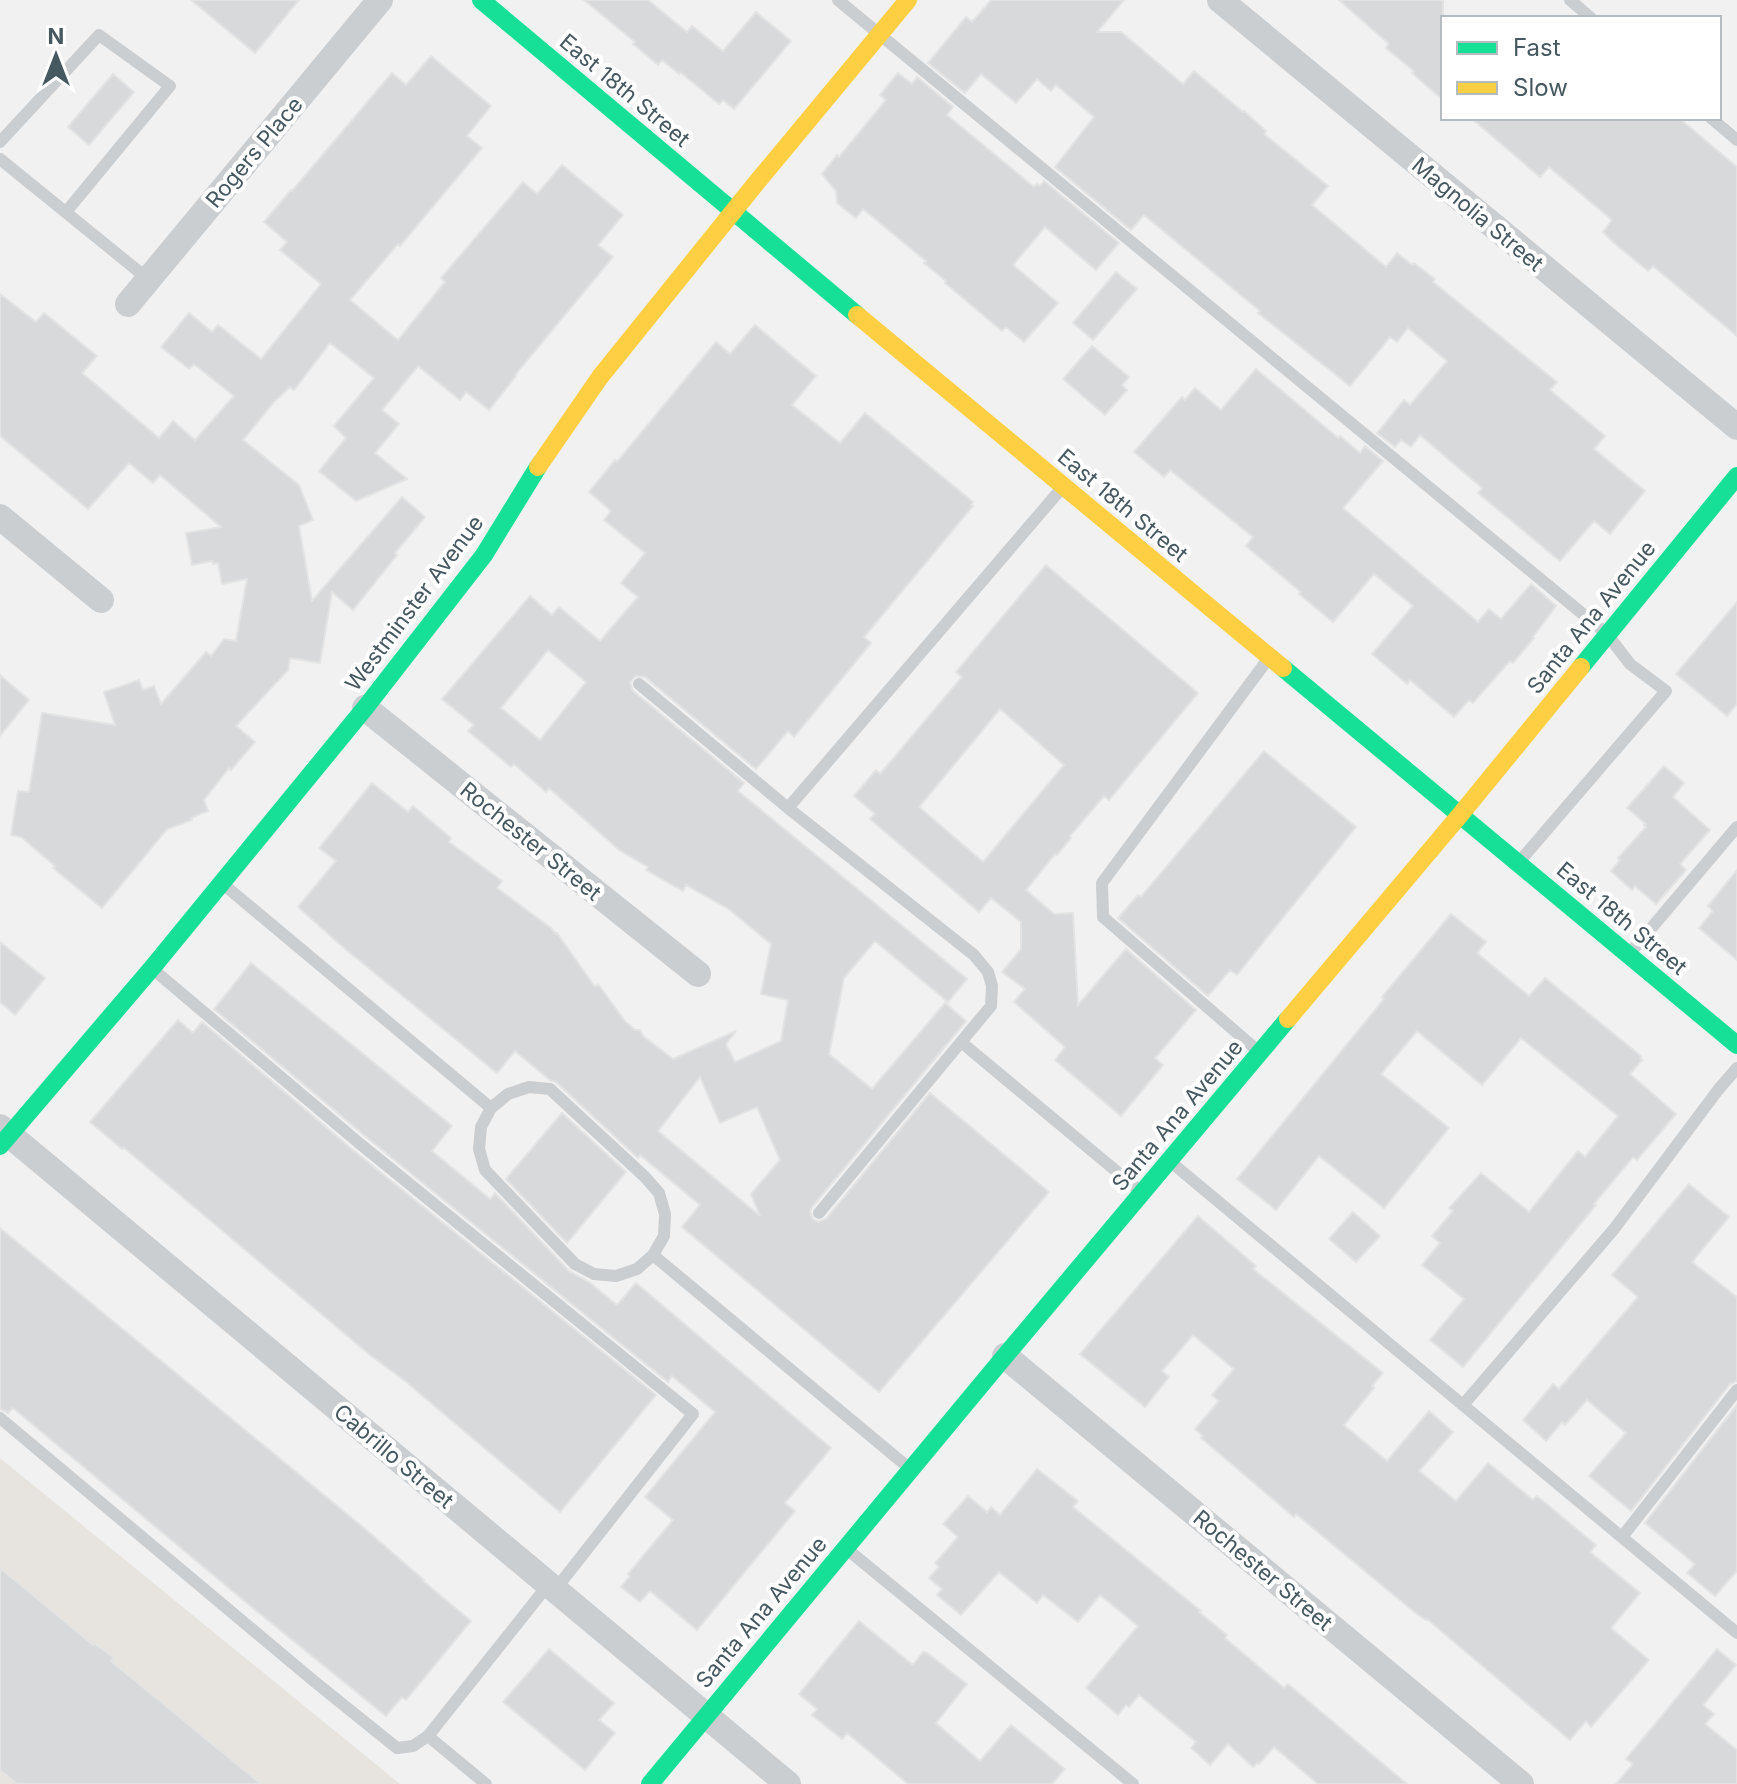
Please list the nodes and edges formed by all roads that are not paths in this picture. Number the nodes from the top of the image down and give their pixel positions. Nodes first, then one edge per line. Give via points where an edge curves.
1 (380, 0) edge
2 (481, 0) edge
3 (838, 0) edge
4 (908, 0) edge
5 (1220, 0) edge
6 (1570, 0) edge
7 (1589, 16) edge
8 (880, 34) junction
9 (1713, 120) edge
10 (1737, 140) edge
11 (0, 142) edge
12 (0, 159) edge
13 (66, 212) junction
14 (733, 212) junction
15 (148, 279) junction
16 (128, 304) dead end
17 (1737, 427) edge
18 (1737, 476) edge
19 (1063, 486) junction
20 (0, 517) edge
21 (101, 600) dead end
22 (1607, 634) junction
23 (1270, 657) junction
24 (639, 684) dead end
25 (365, 708) junction
26 (788, 808) junction
27 (1460, 815) junction
28 (1737, 827) edge
29 (1518, 863) junction
30 (221, 882) junction
31 (1629, 955) junction
32 (152, 968) junction
33 (698, 974) dead end
34 (961, 1042) junction
35 (1737, 1045) edge
36 (1260, 1053) junction
37 (1737, 1068) edge
38 (491, 1108) junction
39 (3, 1136) edge
40 (1169, 1161) junction
41 (1143, 1193) junction
42 (819, 1213) dead end
43 (653, 1255) junction
44 (1005, 1356) junction
45 (1737, 1390) edge
46 (1463, 1405) junction
47 (0, 1418) edge
48 (911, 1470) junction
49 (1622, 1537) junction
50 (845, 1548) junction
51 (551, 1588) junction
52 (1737, 1633) edge
53 (706, 1716) junction
54 (428, 1736) junction
55 (486, 1784) edge
56 (650, 1784) edge
57 (788, 1784) edge
58 (1133, 1784) edge
59 (1521, 1784) edge

1 - 15 street, Rogers Place
2 - 14 street, East 18th Street
3 - 8 lane
4 - 8 street, Westminster Avenue
5 - 17 street, Magnolia Street
6 - 7 lane
8 - 14 street, Westminster Avenue
8 - 22 lane
9 - 10 lane
11 - 13 lane via 99,35 170,86
12 - 13 lane
13 - 15 lane
14 - 19 street, East 18th Street
14 - 25 street, Westminster Avenue via 600,377 484,555
15 - 16 street, Rogers Place
18 - 22 street, Santa Ana Avenue
19 - 23 street, East 18th Street
19 - 26 lane
20 - 21 street
22 - 27 street, Santa Ana Avenue
22 - 29 lane via 1630,664 1666,691
23 - 27 street, East 18th Street
23 - 36 lane via 1102,883 1103,917
24 - 26 lane
25 - 30 street, Westminster Avenue
25 - 33 street, Rochester Street
26 - 34 lane via 974,955 988,972 991,1006
27 - 29 street, East 18th Street
27 - 36 street, Santa Ana Avenue
28 - 31 lane
29 - 31 street, East 18th Street
30 - 32 street, Westminster Avenue
30 - 38 lane
31 - 35 street, East 18th Street
32 - 39 street, Westminster Avenue
32 - 51 lane via 693,1414
34 - 41 lane
34 - 42 lane
36 - 40 street, Santa Ana Avenue
37 - 46 lane via 1614,1229
38 - 43 lane via 508,1094 529,1087 550,1089 659,1193 664,1236
38 - 43 lane via 481,1127 479,1149 485,1170 575,1264 594,1274 616,1276 637,1269
39 - 51 street, Cabrillo Street
40 - 41 street, Santa Ana Avenue
40 - 46 lane
41 - 44 street, Santa Ana Avenue
43 - 48 lane
44 - 48 street, Santa Ana Avenue
44 - 59 street, Rochester Street
45 - 49 lane
46 - 49 lane
47 - 54 lane via 397,1748
48 - 50 street, Santa Ana Avenue
49 - 52 lane
50 - 53 street, Santa Ana Avenue
50 - 58 lane
51 - 53 street, Cabrillo Street
51 - 54 lane
53 - 56 street, Santa Ana Avenue
53 - 57 street, Cabrillo Street
54 - 55 lane

